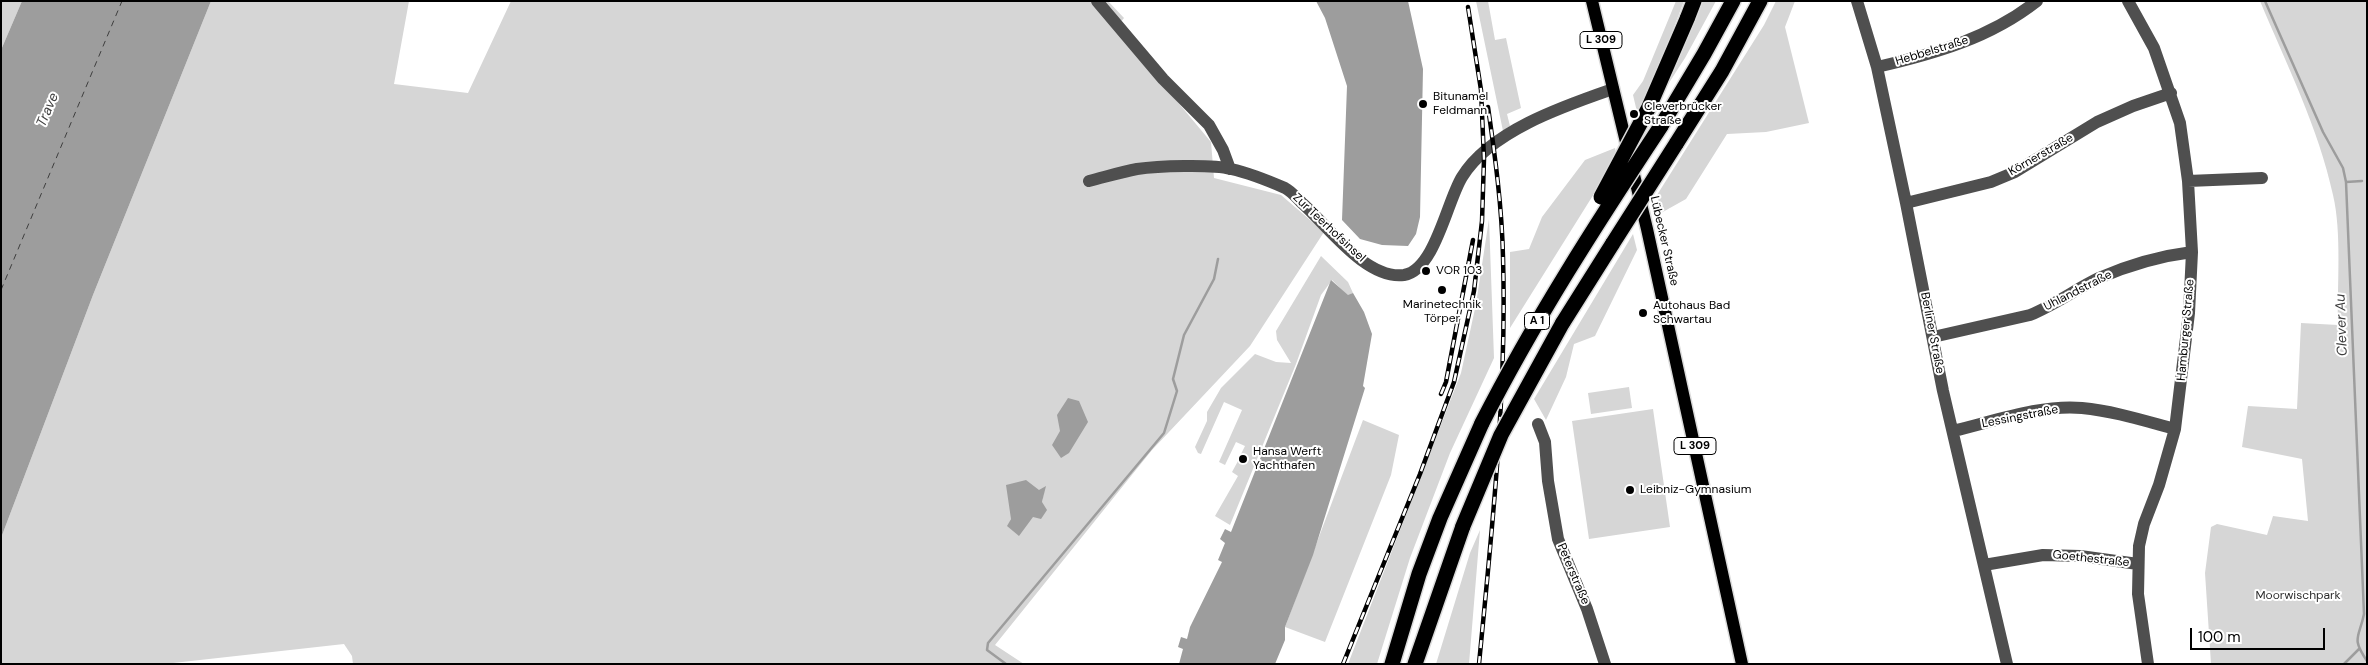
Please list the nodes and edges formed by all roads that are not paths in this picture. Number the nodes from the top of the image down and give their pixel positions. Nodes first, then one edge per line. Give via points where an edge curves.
1 (1098, 1) edge
2 (1592, 1) edge
3 (1694, 1) edge
4 (1733, 1) edge
5 (1760, 1) edge
6 (1857, 1) edge
7 (2037, 1) edge
8 (2128, 1) edge
9 (1877, 67) junction
10 (1613, 89) junction
11 (2171, 93) junction
12 (1230, 169) junction
13 (2262, 178) dead end
14 (1089, 181) dead end
15 (2188, 181) junction
16 (1906, 203) junction
17 (1597, 223) junction
18 (2192, 252) junction
19 (1933, 338) junction
20 (1538, 424) dead end
21 (2176, 429) junction
22 (1953, 431) junction
23 (2138, 564) junction
24 (1984, 565) junction
25 (1392, 664) edge
26 (1415, 664) edge
27 (1605, 664) edge
28 (1742, 664) edge
29 (2007, 664) edge
30 (2148, 664) edge

1 - 12 street via 1163,79 1209,125
2 - 10 main road, L 309
3 - 17 highway, bridge via 1649,107 1601,197
4 - 17 highway, A 1, bridge via 1661,126
5 - 26 highway, A 1, bridge via 1722,71 1527,384 1501,435 1463,526
6 - 9 street, Berliner Straße
7 - 9 street, Hebbelstraße via 1968,41
8 - 11 street, Hamburger Straße via 2154,48
9 - 16 street, Berliner Straße
10 - 12 street, Zur Teerhofsinsel via 1540,116 1468,167 1427,258 1413,272 1404,275 1382,273 1369,266 1287,189
10 - 28 main road, Lübecker Straße / L 309 via 1665,306
11 - 15 street, Hamburger Straße via 2180,123
11 - 16 street, Körnerstraße via 2097,122 2015,172 1990,182
12 - 14 street, Zur Teerhofsinsel via 1137,169
13 - 15 street
15 - 18 street, Hamburger Straße
16 - 19 street, Berliner Straße
17 - 25 highway, A 1, bridge via 1506,375 1482,423 1419,574
18 - 19 street, Uhlandstraße via 2132,265 2030,315
18 - 21 street, Hamburger Straße via 2189,313
19 - 22 street, Berliner Straße
20 - 27 street, Peterstraße via 1545,442 1558,538 1587,608
21 - 22 street, Lessingstraße via 2124,415 2080,408 2045,410
21 - 23 street, Hamburger Straße via 2144,524
22 - 24 street, Berliner Straße
23 - 24 street, Goethestraße via 2087,556 2043,555
23 - 30 street, Hamburger Straße via 2138,594
24 - 29 street, Berliner Straße

